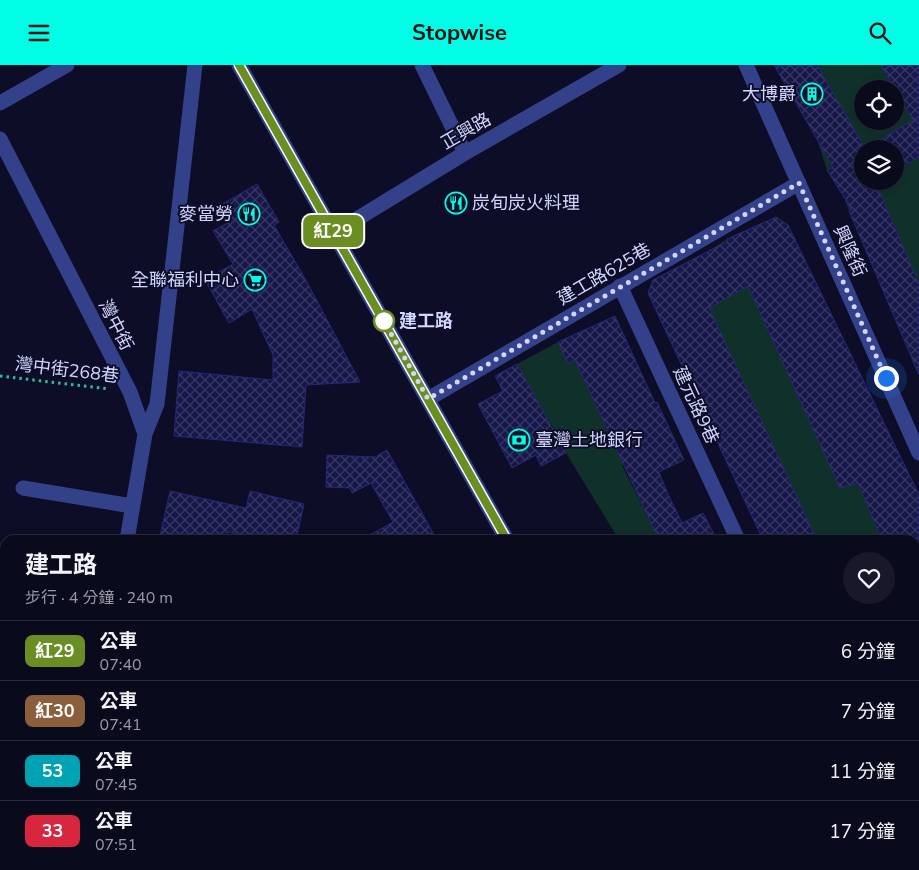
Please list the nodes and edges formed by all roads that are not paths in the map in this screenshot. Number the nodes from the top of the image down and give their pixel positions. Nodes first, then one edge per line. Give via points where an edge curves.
1 (67, 65) edge
2 (195, 65) edge
3 (239, 65) edge
4 (422, 65) edge
5 (619, 65) edge
6 (746, 65) edge
7 (0, 103) edge
8 (0, 139) edge
9 (465, 153) junction
10 (799, 183) junction
11 (334, 233) junction
12 (620, 286) junction
13 (428, 399) junction
14 (914, 429) edge
15 (145, 433) junction
16 (919, 453) edge
17 (23, 488) dead end
18 (132, 506) junction
19 (128, 535) edge
20 (504, 535) edge
21 (736, 535) edge

1 - 7 street
2 - 15 street via 157,404
3 - 11 street
4 - 9 street
5 - 9 street, 正興路
6 - 10 street, 興隆街
8 - 15 street, 灣中街 via 130,392
9 - 11 street, 正興路
10 - 12 street, 建工路625巷
10 - 14 street, 興隆街
11 - 13 street
12 - 13 street, 建工路625巷
12 - 21 street, 建元路9巷
13 - 20 street
14 - 16 street, 興隆街
15 - 18 street
17 - 18 street
18 - 19 street

